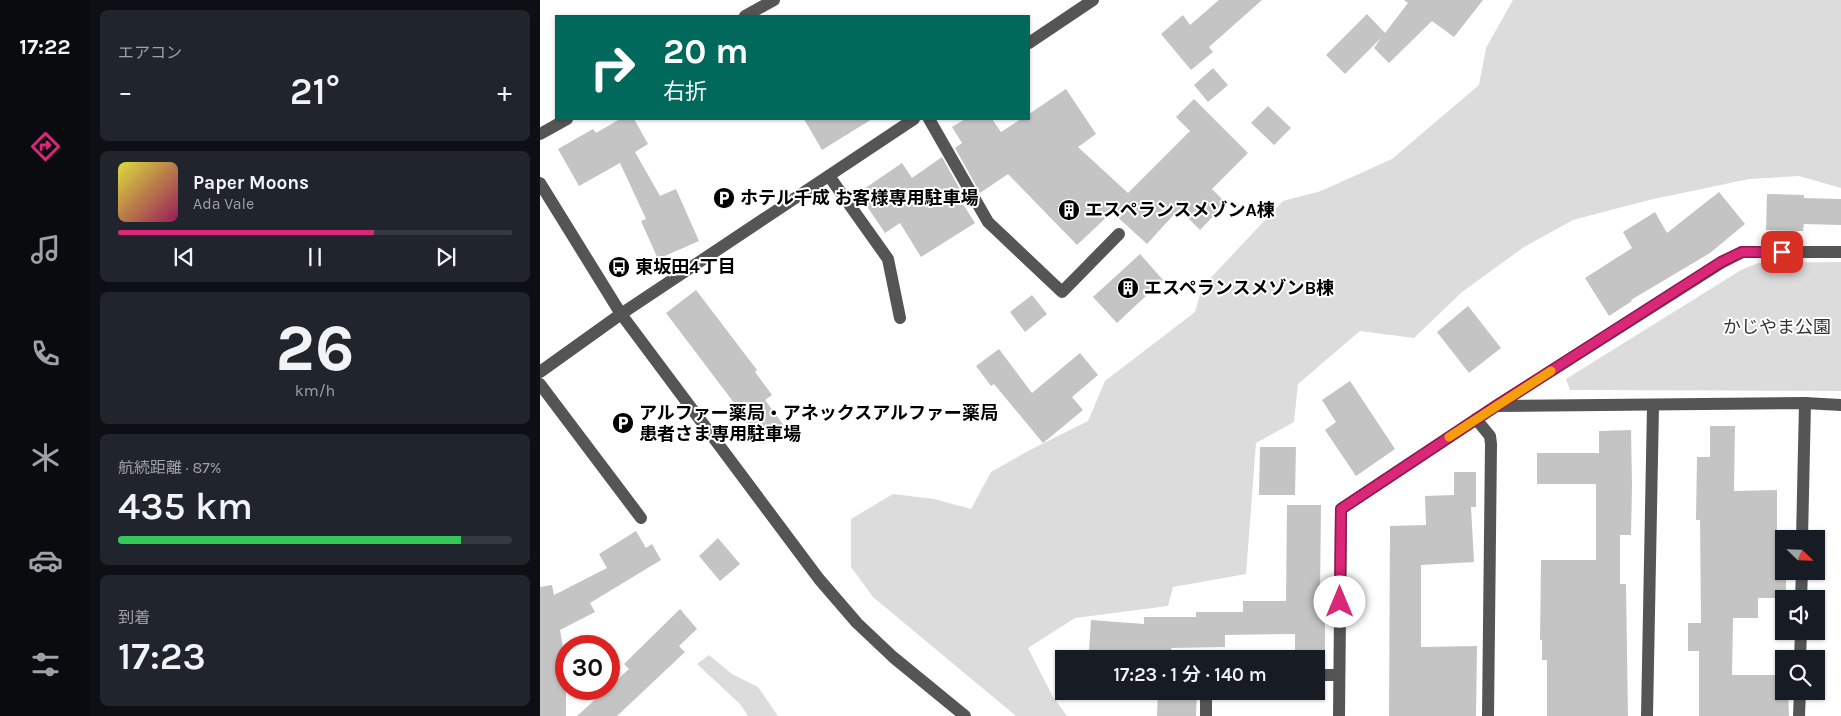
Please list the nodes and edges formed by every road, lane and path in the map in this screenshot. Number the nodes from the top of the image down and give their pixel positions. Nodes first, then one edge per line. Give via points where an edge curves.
1 (774, 0) edge
2 (1093, 0) edge
3 (747, 15) edge
4 (1030, 41) edge
5 (565, 120) edge
6 (913, 120) edge
7 (930, 120) edge
8 (540, 134) edge
9 (829, 176) junction
10 (540, 183) edge
11 (1119, 234) dead end
12 (1841, 252) edge
13 (621, 314) junction
14 (900, 318) dead end
15 (540, 372) edge
16 (540, 384) edge
17 (1805, 404) junction
18 (1841, 405) edge
19 (1496, 406) junction
20 (1653, 406) junction
21 (1476, 419) junction
22 (640, 518) dead end
23 (1802, 530) edge
24 (1325, 675) edge
25 (1339, 676) junction
26 (1206, 700) edge
27 (1800, 700) edge
28 (965, 716) edge
29 (1206, 716) edge
30 (1339, 716) edge
31 (1488, 716) edge
32 (1647, 716) edge
33 (1799, 716) edge

1 - 3 street
2 - 4 street
5 - 8 street
6 - 9 street
7 - 11 street via 988,222 1062,292
9 - 13 street
9 - 14 street via 888,259
10 - 13 street
12 - 19 street via 1742,252 1721,262
13 - 15 street
13 - 28 street via 819,579 857,623
16 - 22 street
17 - 18 street
17 - 20 street
17 - 23 street
19 - 20 street
19 - 21 street
20 - 32 street
21 - 25 street via 1341,509
21 - 31 street via 1490,436 1491,444
24 - 25 street
25 - 30 street
26 - 29 street
27 - 33 street

